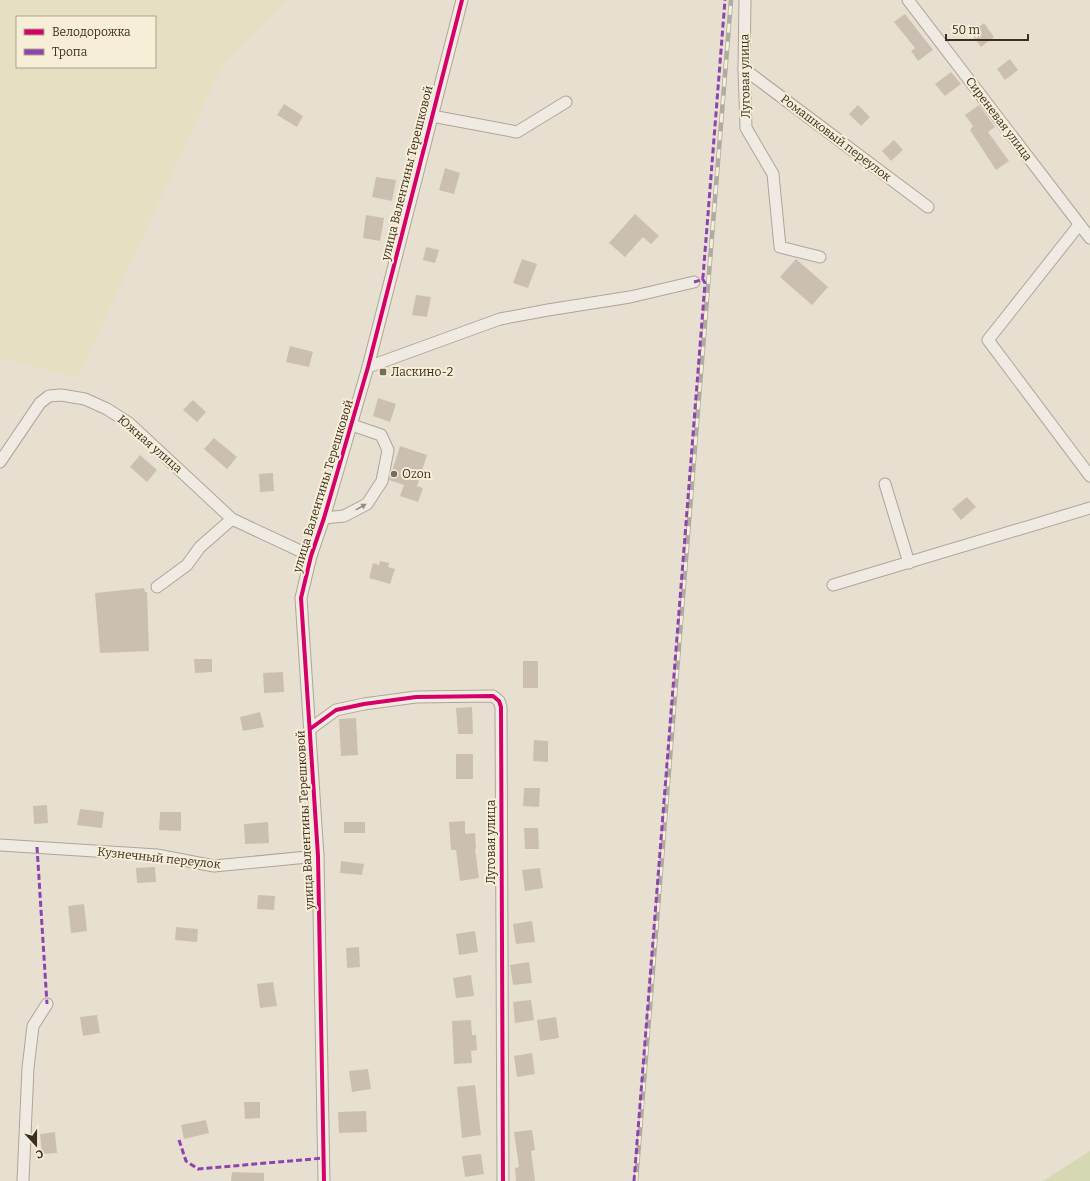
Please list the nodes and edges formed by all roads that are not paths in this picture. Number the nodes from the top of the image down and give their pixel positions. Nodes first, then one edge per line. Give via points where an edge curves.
1 (462, 0) edge
2 (745, 0) edge
3 (908, 0) edge
4 (744, 68) junction
5 (566, 102) dead end
6 (432, 116) junction
7 (928, 207) dead end
8 (1080, 225) junction
9 (1090, 238) edge
10 (820, 257) dead end
11 (694, 282) dead end
12 (368, 367) junction
13 (352, 425) junction
14 (0, 462) edge
15 (1090, 476) edge
16 (885, 484) dead end
17 (1090, 508) edge
18 (232, 518) junction
19 (324, 518) junction
20 (311, 556) junction
21 (909, 563) junction
22 (833, 585) dead end
23 (157, 587) dead end
24 (310, 729) junction
25 (0, 845) edge
26 (318, 856) junction
27 (47, 1004) dead end
28 (23, 1181) edge
29 (324, 1181) edge
30 (503, 1181) edge

1 - 6 street, улица Валентины Терешковой
2 - 4 street, Луговая улица
3 - 8 street, Сиреневая улица
4 - 7 street, Ромашковый переулок
4 - 10 street, Луговая улица via 746,128 773,174 780,247
5 - 6 street via 517,132
6 - 12 street, улица Валентины Терешковой
8 - 9 street, Сиреневая улица
8 - 15 street via 988,340
11 - 12 street via 630,297 500,319
12 - 13 street, улица Валентины Терешковой
13 - 19 street, улица Валентины Терешковой
19 -> 13 street via 344,516 367,504 382,481 388,450 381,435
14 - 18 street, Южная улица via 40,404 49,396 85,399 108,409 129,423
16 - 21 street
17 - 21 street
18 - 20 street, Южная улица
18 - 23 street via 200,547 187,565
19 - 20 street, улица Валентины Терешковой
20 - 24 street, улица Валентины Терешковой via 300,598
21 - 22 street
24 - 26 street, улица Валентины Терешковой
24 - 30 street, Луговая улица via 336,710 385,700 493,696 499,701
25 - 26 street, Кузнечный переулок via 157,856 214,866
26 - 29 street, улица Валентины Терешковой
27 - 28 street via 33,1026 28,1068

